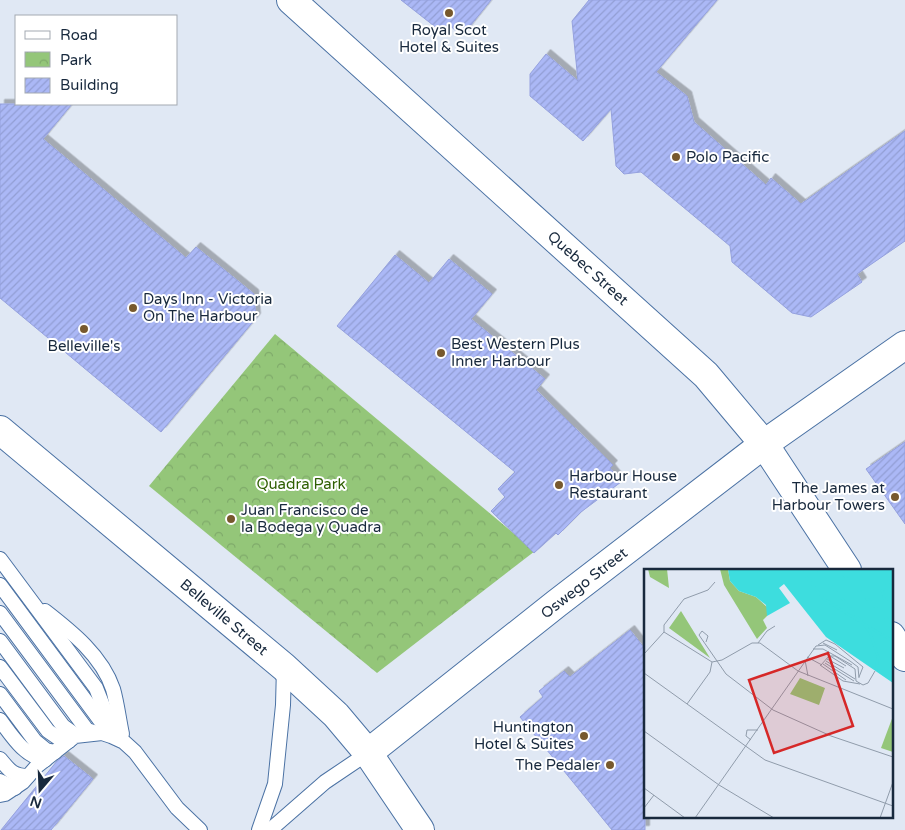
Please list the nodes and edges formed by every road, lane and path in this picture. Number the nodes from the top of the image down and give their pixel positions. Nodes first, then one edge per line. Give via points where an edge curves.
1 (291, 0) edge
2 (905, 345) edge
3 (0, 430) edge
4 (764, 444) junction
5 (0, 558) edge
6 (846, 569) edge
7 (0, 585) edge
8 (0, 613) edge
9 (892, 638) edge
10 (0, 641) edge
11 (905, 657) edge
12 (0, 667) edge
13 (284, 667) junction
14 (0, 694) edge
15 (0, 720) edge
16 (96, 734) junction
17 (75, 738) junction
18 (118, 739) junction
19 (368, 753) junction
20 (50, 756) junction
21 (0, 759) edge
22 (28, 776) junction
23 (0, 781) edge
24 (15, 788) junction
25 (0, 796) edge
26 (200, 830) edge
27 (259, 830) edge
28 (270, 830) edge
29 (420, 830) edge

1 - 4 street, Quebec Street via 706,375
2 - 4 street, Oswego Street
3 - 13 street, Belleville Street
4 - 6 street, Quebec Street
4 - 19 street, Oswego Street
5 - 18 lane via 96,688
7 - 18 lane
8 - 16 lane via 87,730
9 - 11 street
10 - 17 lane
12 - 17 lane via 48,731 61,740
13 - 19 street, Belleville Street via 336,715
13 - 27 lane via 275,784
14 - 20 lane
15 - 20 lane via 29,754
16 - 17 lane
16 - 18 lane
17 - 20 lane
18 - 26 lane via 135,752 177,808
19 - 28 lane, Oswego Street via 325,782
19 - 29 street, Belleville Street
20 - 22 lane
21 - 22 lane via 18,776
22 - 24 lane
23 - 24 lane
24 - 25 lane

